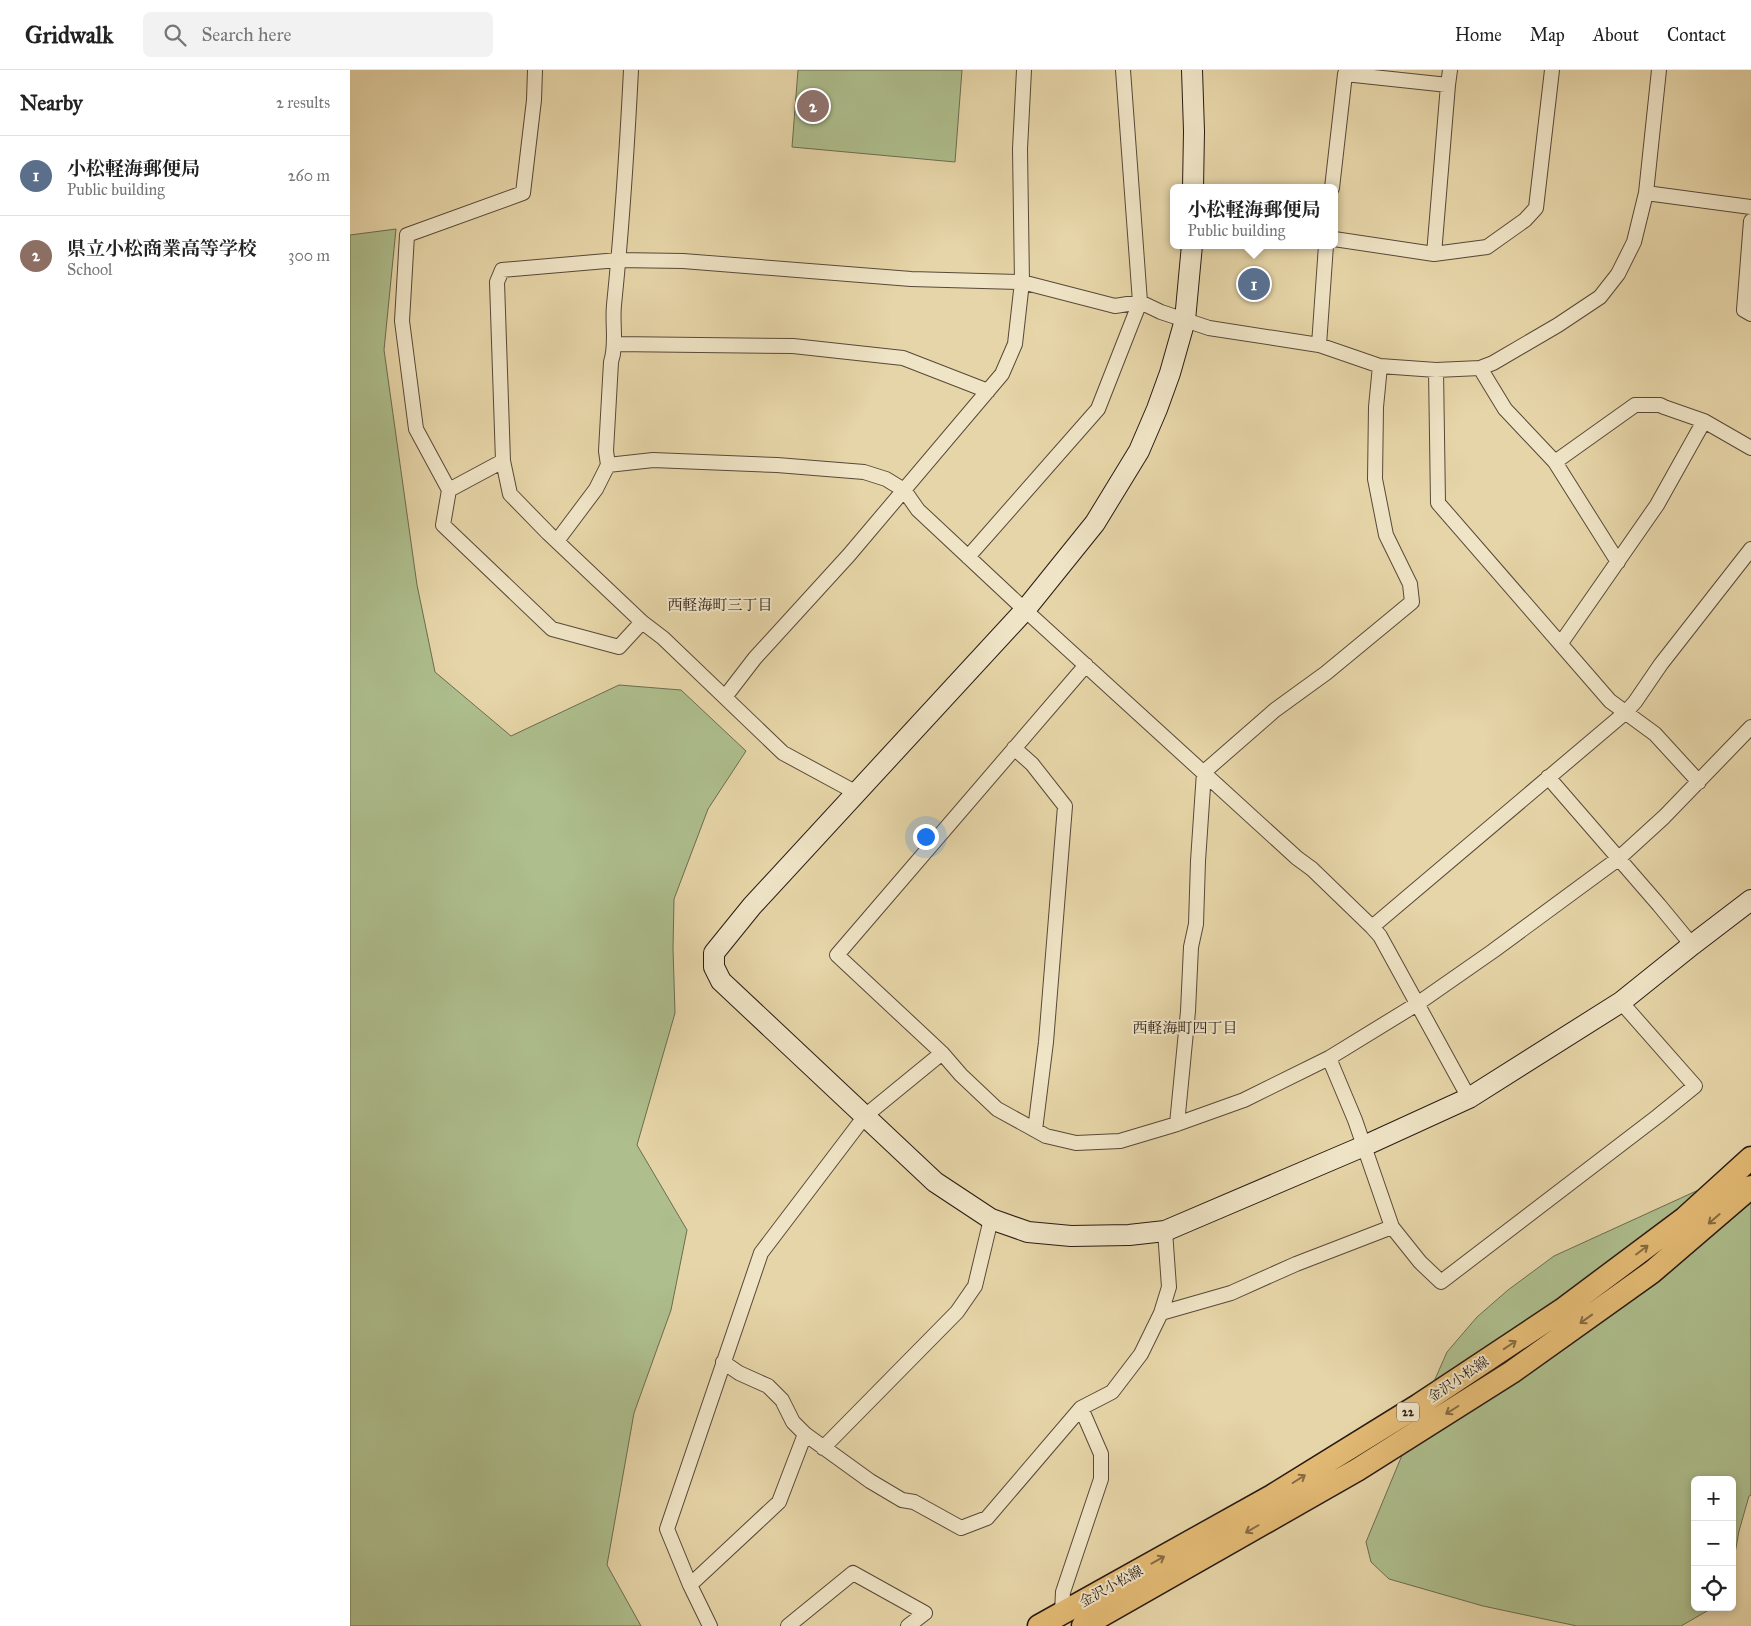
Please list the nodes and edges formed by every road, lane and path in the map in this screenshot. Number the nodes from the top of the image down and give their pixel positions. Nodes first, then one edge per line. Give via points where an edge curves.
1 (535, 70) edge
2 (631, 70) edge
3 (1024, 70) edge
4 (1123, 70) edge
5 (1192, 70) edge
6 (1450, 70) edge
7 (1552, 70) edge
8 (1658, 70) edge
9 (1448, 85) junction
10 (1193, 184) edge
11 (1332, 184) edge
12 (1646, 193) junction
13 (1751, 207) edge
14 (1751, 221) edge
15 (1338, 241) edge
16 (1192, 249) edge
17 (1326, 249) edge
18 (1434, 254) junction
19 (618, 260) junction
20 (1022, 282) junction
21 (1140, 302) junction
22 (1751, 314) edge
23 (1185, 320) junction
24 (614, 344) junction
25 (1319, 345) junction
26 (1380, 366) junction
27 (1480, 368) junction
28 (1436, 370) junction
29 (988, 391) junction
30 (1704, 421) junction
31 (1751, 448) edge
32 (503, 461) junction
33 (1555, 462) junction
34 (608, 466) junction
35 (449, 490) junction
36 (904, 490) junction
37 (557, 541) junction
38 (1751, 549) edge
39 (968, 557) junction
40 (1618, 562) junction
41 (1025, 610) junction
42 (642, 622) junction
43 (1561, 642) junction
44 (1086, 665) junction
45 (725, 696) junction
46 (1626, 712) junction
47 (1751, 727) edge
48 (1014, 748) junction
49 (1204, 772) junction
50 (1548, 777) junction
51 (1699, 782) junction
52 (855, 792) junction
53 (1618, 859) junction
54 (1751, 900) edge
55 (1372, 927) junction
56 (1692, 945) junction
57 (1621, 1002) junction
58 (1417, 1004) junction
59 (942, 1054) junction
60 (1329, 1058) junction
61 (1468, 1098) junction
62 (865, 1116) junction
63 (1177, 1124) junction
64 (1035, 1130) junction
65 (1364, 1146) junction
66 (1751, 1158) edge
67 (1751, 1187) edge
68 (991, 1219) junction
69 (1392, 1227) junction
70 (1165, 1231) junction
71 (1161, 1313) junction
72 (723, 1362) junction
73 (1081, 1408) junction
74 (805, 1434) junction
75 (823, 1448) junction
76 (690, 1584) junction
77 (1062, 1613) junction
78 (710, 1626) edge
79 (788, 1626) edge
80 (908, 1626) edge
81 (1039, 1626) edge
82 (1083, 1626) edge

1 - 35 street via 523,192 407,235 402,321 416,429
2 - 19 street
3 - 20 street via 1020,149
4 - 21 street
5 - 10 street
6 - 9 street
7 - 18 street via 1536,208 1526,220 1487,247
8 - 12 street
9 - 11 street via 1346,74
9 - 18 street
12 - 13 street
12 - 27 street via 1634,242 1618,274 1600,297 1558,325
14 - 22 street via 1744,310
15 - 18 street
16 - 23 street
17 - 25 street
19 - 20 street via 683,261 911,279
19 - 24 street via 613,310
19 - 32 street via 502,270 497,282
20 - 21 street via 1115,306
20 - 29 street via 1015,344 1002,374
21 - 23 street
21 - 39 street via 1098,409
23 - 25 street via 1209,328
23 - 41 street via 1158,409 1139,452 1095,523
24 - 29 street via 793,346 903,358
24 - 34 street via 606,451
25 - 26 street
26 - 28 street
26 - 49 street via 1375,479 1386,535 1410,584 1412,602 1326,673 1275,710
27 - 28 street
27 - 33 street via 1505,409
28 - 43 street via 1438,503
29 - 36 street
30 - 31 street
30 - 33 street via 1660,405 1635,405
30 - 40 street via 1657,505
32 - 35 street
32 - 37 street via 510,494
33 - 40 street
34 - 36 street via 653,460 864,472 886,479
34 - 37 street via 596,489
35 - 42 street via 443,525 552,629 618,647
36 - 39 street via 918,510
36 - 45 street
37 - 42 street
38 - 46 street
39 - 41 street
40 - 43 street
41 - 44 street
41 - 52 street
42 - 45 street
43 - 46 street via 1610,701
44 - 48 street
44 - 49 street
45 - 52 street via 784,753
46 - 50 street
46 - 51 street via 1655,734
47 - 51 street
48 - 59 street via 837,955
48 - 64 street via 1032,764 1066,806 1046,1042
49 - 55 street
49 - 63 street via 1196,924 1191,947
50 - 53 street
50 - 55 street
51 - 53 street
52 - 62 street via 714,953 714,967 721,981
53 - 56 street
53 - 58 street
54 - 56 street
55 - 58 street
56 - 57 street
57 - 61 street
57 - 69 street via 1695,1086 1441,1282
58 - 60 street
58 - 61 street
59 - 62 street
59 - 64 street via 997,1109
60 - 63 street via 1244,1100
60 - 65 street
61 - 65 street
62 - 68 street via 934,1182
62 - 72 street via 761,1253
63 - 64 street via 1120,1141 1076,1143
65 - 69 street
65 - 70 street
77 -> 66 main road, 金沢小松線 / 22 via 1272,1496 1562,1310 1685,1218
67 -> 82 main road, 金沢小松線 / 22 via 1652,1272 1512,1372 1357,1470
68 - 70 street via 1028,1232 1071,1236
68 - 75 street via 975,1286 957,1312
69 - 71 street via 1231,1293
70 - 71 street via 1169,1287
71 - 73 street via 1141,1354 1112,1392
72 - 74 street via 768,1386 782,1400 793,1422
72 - 76 street via 667,1529
73 - 75 street via 987,1518 961,1528 914,1502 902,1500
73 - 77 street via 1101,1454 1101,1479 1063,1592
74 - 75 street
74 - 76 street via 780,1502
76 - 78 street
77 - 81 main road, 金沢小松線 / 22
79 - 80 street via 853,1573 925,1613

